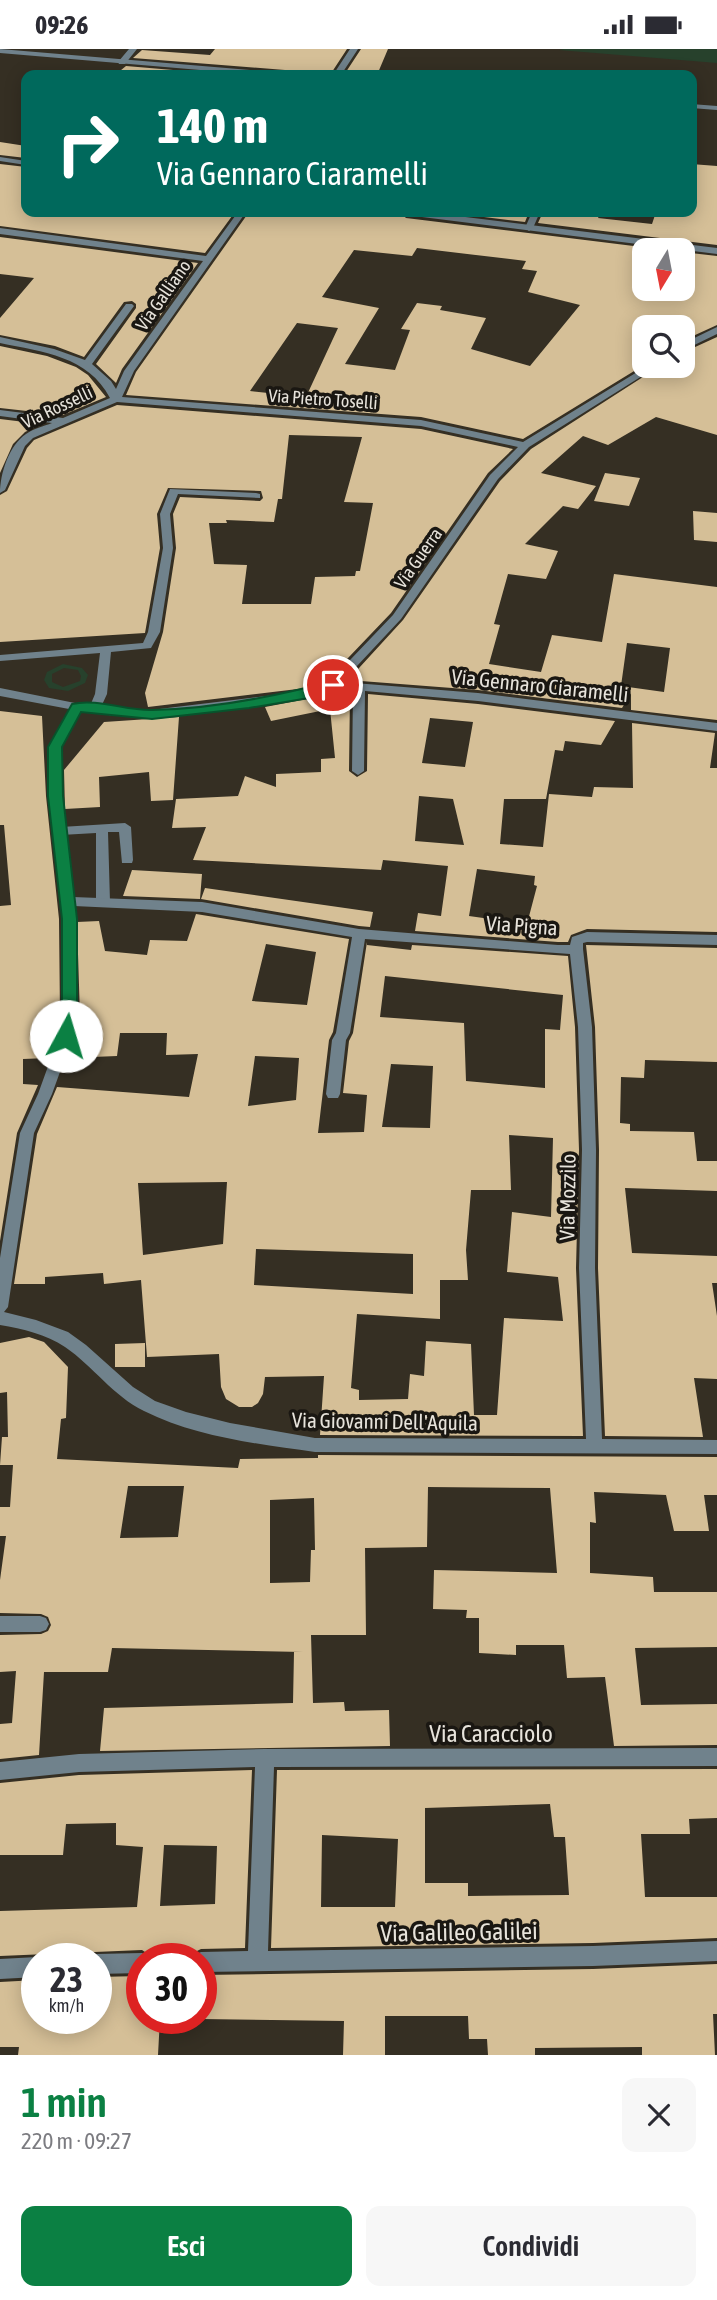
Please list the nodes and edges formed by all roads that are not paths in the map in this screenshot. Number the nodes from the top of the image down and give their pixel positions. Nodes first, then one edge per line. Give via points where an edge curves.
1 (133, 49) edge
2 (354, 49) edge
3 (0, 51) edge
4 (122, 62) junction
5 (222, 70) edge
6 (340, 70) edge
7 (697, 106) edge
8 (717, 108) edge
9 (0, 159) edge
10 (21, 162) edge
11 (238, 217) edge
12 (444, 217) edge
13 (534, 217) edge
14 (529, 228) junction
15 (0, 231) edge
16 (717, 251) edge
17 (208, 259) junction
18 (129, 306) dead end
19 (717, 330) edge
20 (0, 340) edge
21 (695, 341) edge
22 (87, 364) junction
23 (634, 378) edge
24 (116, 399) junction
25 (0, 413) edge
26 (64, 421) junction
27 (525, 445) junction
28 (0, 490) edge
29 (256, 496) dead end
30 (106, 649) junction
31 (0, 658) edge
32 (333, 685) junction
33 (359, 688) junction
34 (0, 692) edge
35 (76, 707) junction
36 (94, 710) junction
37 (717, 727) edge
38 (358, 771) dead end
39 (103, 828) junction
40 (61, 831) junction
41 (127, 860) dead end
42 (68, 901) junction
43 (103, 902) junction
44 (359, 934) junction
45 (717, 940) edge
46 (576, 949) junction
47 (333, 1094) dead end
48 (0, 1307) edge
49 (0, 1318) edge
50 (594, 1445) junction
51 (717, 1447) edge
52 (0, 1624) edge
53 (40, 1624) dead end
54 (717, 1757) edge
55 (264, 1758) junction
56 (0, 1770) edge
57 (717, 1951) edge
58 (258, 1961) junction
59 (217, 1962) edge
60 (21, 1968) edge
61 (0, 1969) edge

1 - 4 street
2 - 6 street
3 - 4 street
4 - 5 street
7 - 8 street
9 - 10 street
11 - 17 street, Via Galliano
12 - 14 street
13 - 14 street
14 - 16 street
15 - 17 street
17 - 24 street, Via Galliano via 129,371
18 - 22 street
19 - 21 street
20 - 22 street
22 - 24 street via 108,381
23 - 27 street, Via Guerra
24 - 26 street, Via Rosselli
24 - 27 street, Via Pietro Toselli via 421,423
25 - 26 street
26 - 28 street, Via Rosselli via 29,436 20,445
27 - 32 street, Via Guerra via 494,477 397,617
29 - 30 street via 174,491 165,514 168,548 155,632 147,646
30 - 31 street
30 - 36 street
32 - 33 street, Via Gennaro Ciaramelli
32 - 36 street, Via Gennaro Ciaramelli via 309,694 152,714
33 - 37 street, Via Gennaro Ciaramelli via 542,704
33 - 38 street
34 - 35 street, Via Gennaro Ciaramelli
35 - 36 street, Via Gennaro Ciaramelli
35 - 40 street via 55,747
39 - 40 street
39 - 41 street via 125,827
39 - 43 street
40 - 42 street
42 - 43 street, Via Pigna
42 - 48 street via 66,1036 27,1133
43 - 44 street, Via Pigna via 202,907
44 - 46 street, Via Pigna
44 - 47 street
45 - 46 street, Via Pigna via 587,937 577,940
46 - 50 street, Via Mozzilo via 585,1027
49 - 50 street, Via Giovanni Dell'Aquila via 30,1323 70,1342 126,1392 150,1406 278,1440 315,1445
50 - 51 street, Via Giovanni Dell'Aquila
52 - 53 street
54 - 55 street, Via Caracciolo
55 - 56 street, Via Caracciolo
55 - 58 street
57 - 58 street, Via Galileo Galilei
58 - 59 street, Via Galileo Galilei
60 - 61 street

